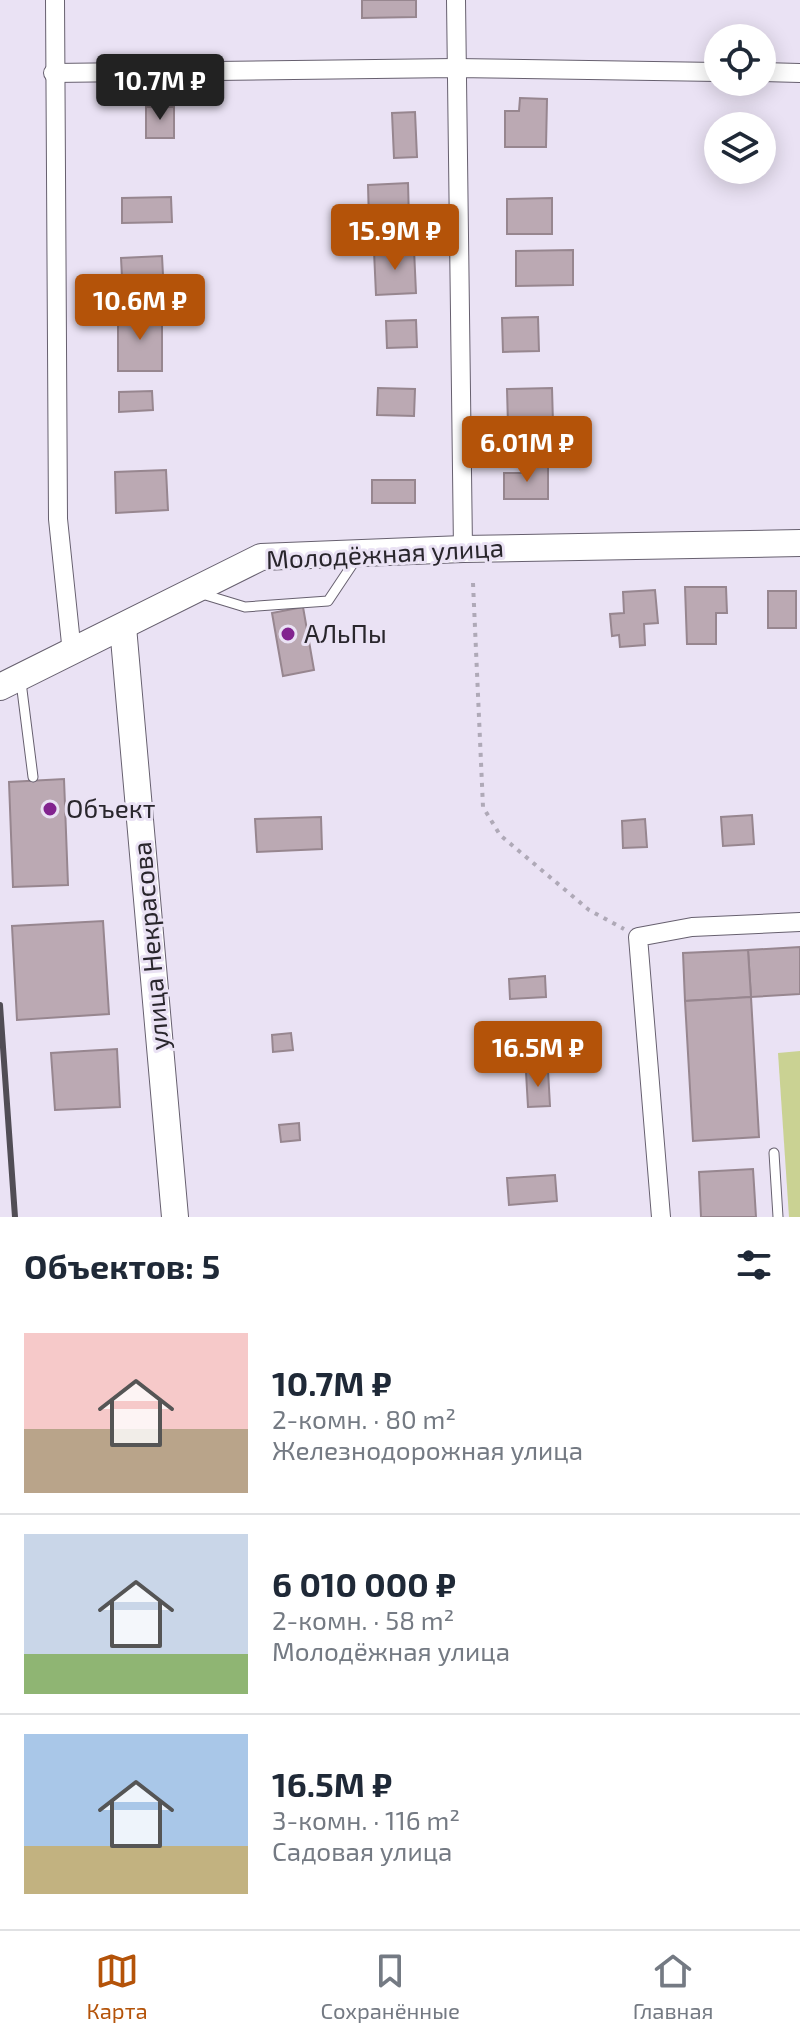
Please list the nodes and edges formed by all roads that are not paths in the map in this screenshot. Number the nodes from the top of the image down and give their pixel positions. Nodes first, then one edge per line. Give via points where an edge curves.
1 (55, 0) edge
2 (456, 0) edge
3 (455, 68) junction
4 (704, 72) edge
5 (776, 72) edge
6 (53, 73) junction
7 (800, 73) edge
8 (800, 543) edge
9 (463, 549) junction
10 (360, 553) junction
11 (194, 591) junction
12 (123, 627) junction
13 (72, 653) junction
14 (10, 683) edge
15 (33, 777) dead end
16 (800, 922) edge
17 (774, 1153) dead end
18 (175, 1217) edge
19 (661, 1217) edge
20 (778, 1217) edge

1 - 6 street
2 - 3 street
3 - 4 street
3 - 6 street
3 - 9 street
5 - 7 street
6 - 13 street via 58,519
8 - 9 main road, Молодёжная улица
9 - 10 main road, Молодёжная улица
10 - 11 main road, Молодёжная улица via 261,557
10 - 11 lane via 328,601 245,607
11 - 12 main road, Молодёжная улица
12 - 13 main road, Молодёжная улица
12 - 18 main road, улица Некрасова
13 - 14 main road, Молодёжная улица
14 - 15 lane
16 - 19 street via 692,927 638,937
17 - 20 lane

